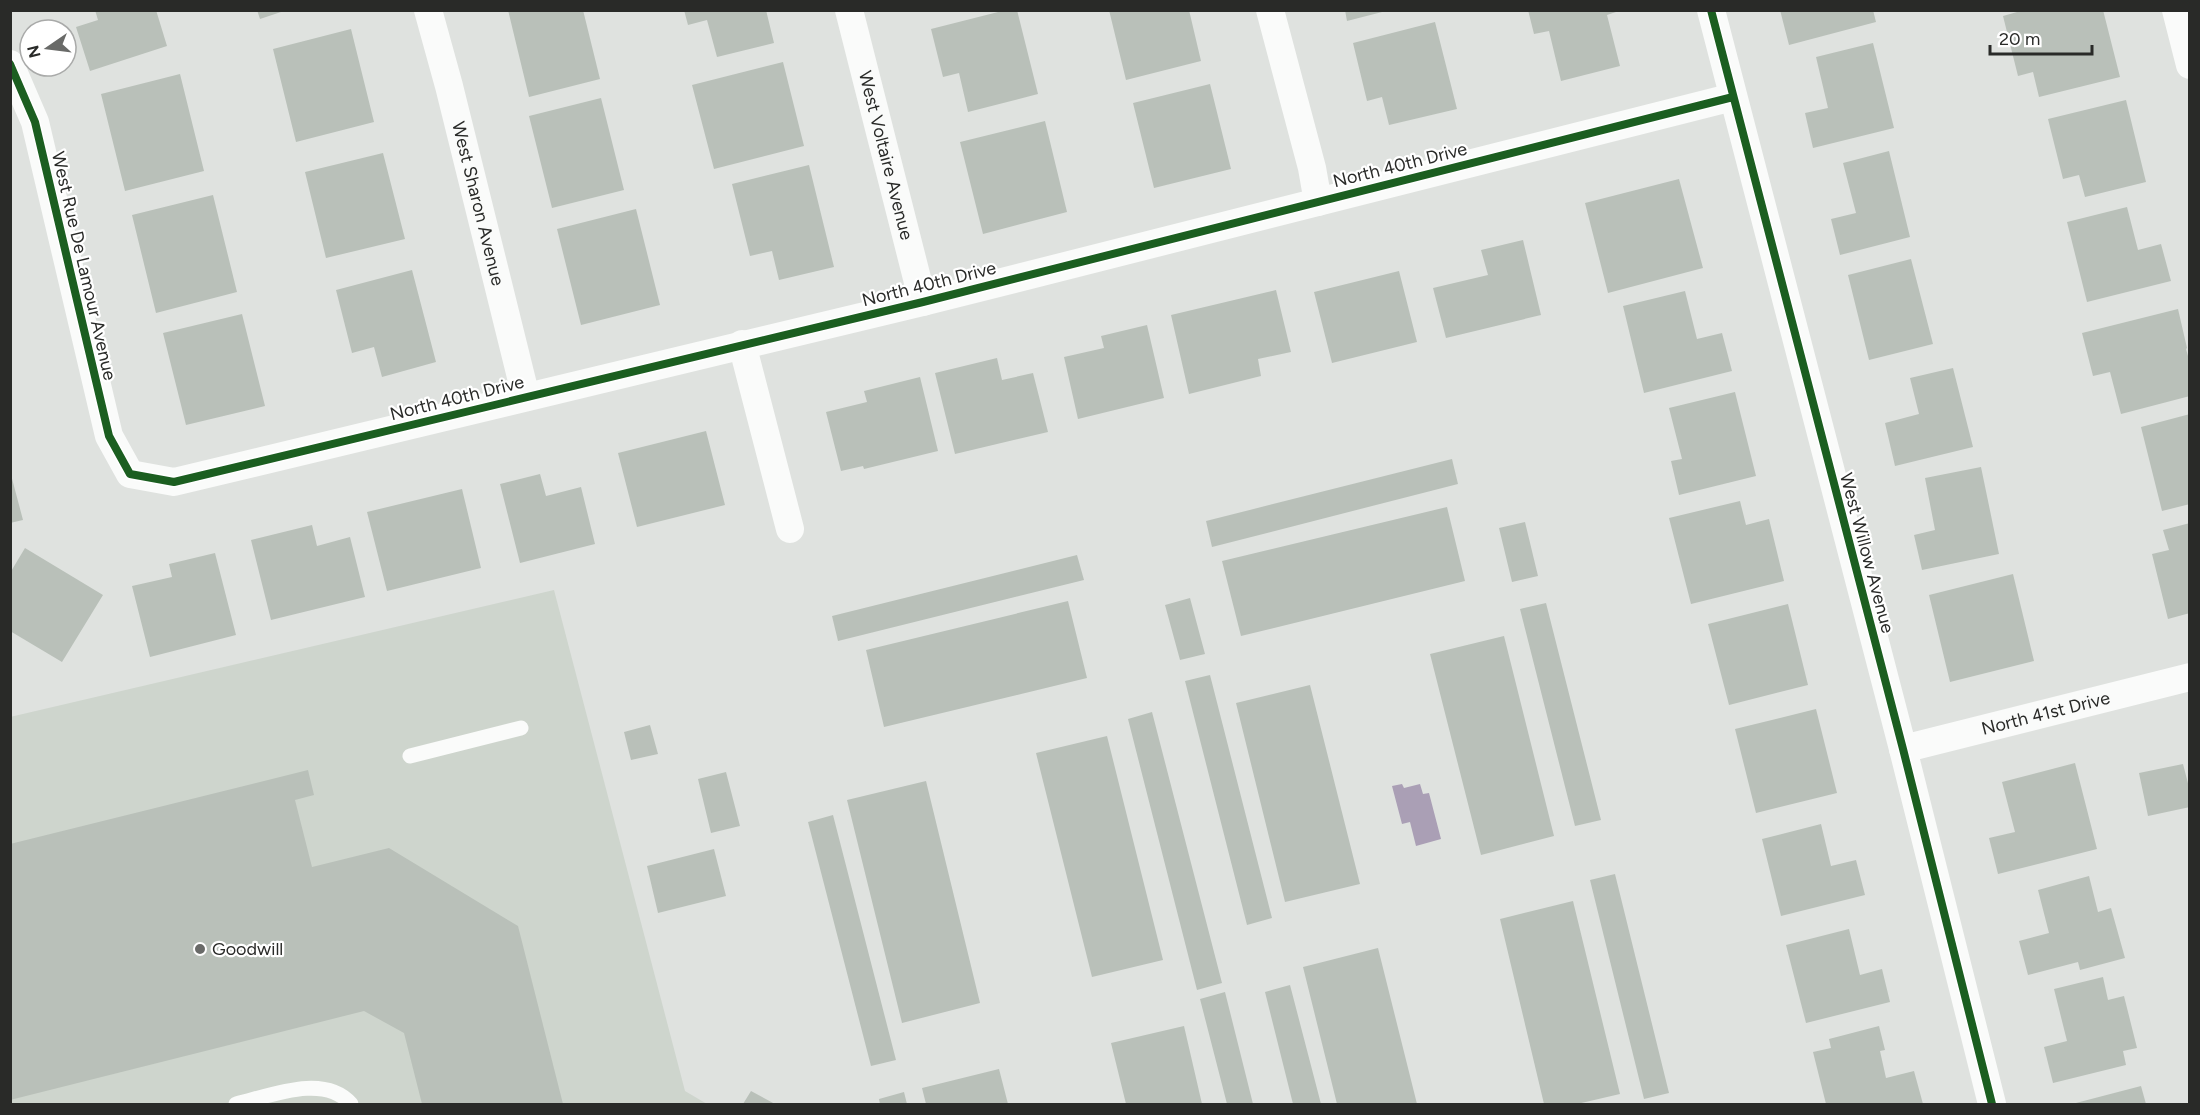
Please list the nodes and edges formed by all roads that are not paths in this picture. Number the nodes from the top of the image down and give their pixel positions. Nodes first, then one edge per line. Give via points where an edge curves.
1 (428, 10) edge
2 (849, 10) edge
3 (1270, 10) edge
4 (1711, 10) edge
5 (2176, 10) edge
6 (2190, 65) edge
7 (12, 70) edge
8 (1733, 97) junction
9 (1318, 202) junction
10 (923, 302) junction
11 (742, 344) junction
12 (526, 397) junction
13 (130, 474) joint
14 (790, 529) dead end
15 (2190, 677) edge
16 (521, 728) dead end
17 (1903, 749) junction
18 (410, 756) dead end
19 (236, 1104) edge
20 (351, 1104) edge
21 (1992, 1104) edge

1 - 12 street, West Sharon Avenue
2 - 10 street, West Voltaire Avenue
3 - 9 street
4 - 8 street, West Willow Avenue
5 - 6 street
7 - 13 street, West Rue De Lamour Avenue via 35,122 109,436
8 - 9 street, North 40th Drive
8 - 17 street, West Willow Avenue
9 - 10 street, North 40th Drive
10 - 11 street, North 40th Drive
11 - 12 street, North 40th Drive
11 - 14 street
12 - 13 street, North 40th Drive via 174,482
15 - 17 street, North 41st Drive
16 - 18 lane
17 - 21 street, West Willow Avenue
19 - 20 lane via 308,1087 343,1095

